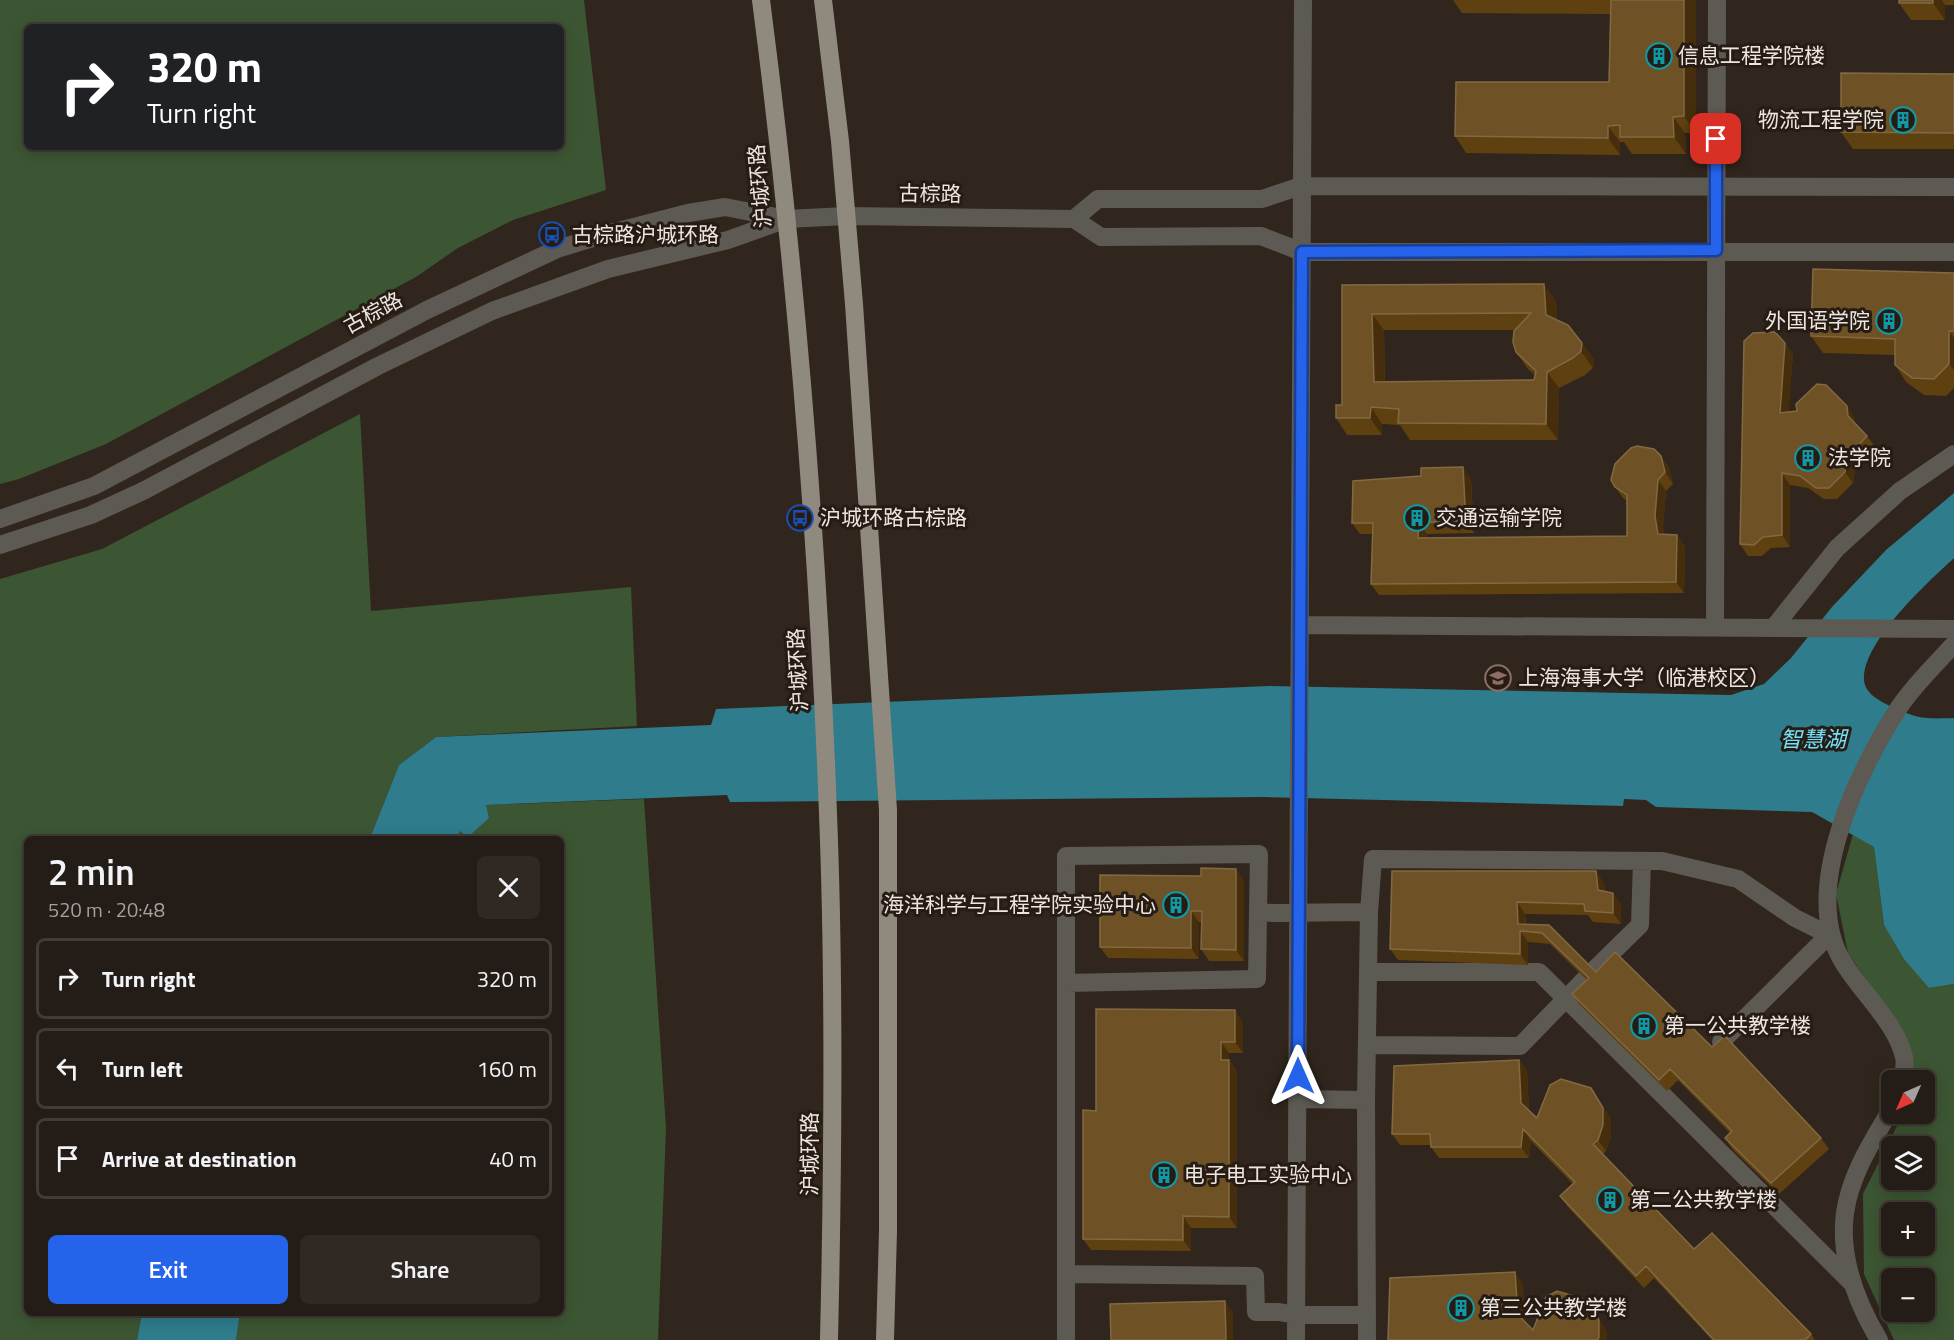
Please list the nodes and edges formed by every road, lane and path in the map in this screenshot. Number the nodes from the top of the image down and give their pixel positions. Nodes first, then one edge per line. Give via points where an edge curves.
1 (761, 0) edge
2 (823, 0) edge
3 (1303, 0) edge
4 (1717, 0) edge
5 (1301, 186) junction
6 (1716, 186) junction
7 (1954, 187) edge
8 (847, 216) junction
9 (786, 219) junction
10 (1074, 219) junction
11 (1716, 250) junction
12 (1302, 252) junction
13 (1954, 252) edge
14 (1954, 454) edge
15 (0, 519) edge
16 (0, 545) edge
17 (1300, 625) junction
18 (1715, 627) junction
19 (1774, 627) junction
20 (1954, 629) edge
21 (1954, 644) edge
22 (1642, 861) junction
23 (1369, 912) junction
24 (1258, 913) junction
25 (1298, 914) junction
26 (1829, 935) junction
27 (1368, 972) junction
28 (1066, 983) junction
29 (1566, 998) junction
30 (1721, 1042) edge
31 (1367, 1045) junction
32 (1904, 1070) edge
33 (1298, 1100) junction
34 (1366, 1100) junction
35 (1882, 1124) edge
36 (1067, 1274) junction
37 (1852, 1283) junction
38 (1295, 1315) junction
39 (1366, 1315) junction
40 (829, 1340) edge
41 (885, 1340) edge
42 (1066, 1340) edge
43 (1296, 1340) edge
44 (1367, 1340) edge
45 (1879, 1340) edge

1 - 9 main road, 沪城环路
2 - 8 main road
3 - 5 street
4 - 6 street
5 - 6 street
5 - 10 street via 1262,199 1098,199
5 - 12 street
6 - 7 street
6 - 11 street
8 - 9 street, 古棕路
8 - 10 street, 古棕路
8 - 41 main road via 888,810
9 - 15 street, 古棕路 via 724,207 557,249 427,310 94,486
9 - 16 street, 古棕路 via 728,240 608,268 492,311 378,366 143,491 91,515
9 - 40 main road, 沪城环路 via 812,498 828,816 833,1150
10 - 12 street via 1101,237 1262,236
11 - 12 street
11 - 13 street
11 - 18 street
12 - 17 street
14 - 19 street via 1900,491 1837,548
17 - 18 street
17 - 25 street
18 - 19 street
19 - 20 street
21 - 26 street via 1901,705 1860,780 1837,839 1828,888
22 - 23 street via 1373,859
22 - 26 street via 1662,861 1738,879 1795,918
22 - 29 street via 1640,925
23 - 25 street
23 - 27 street
24 - 25 street
24 - 28 street via 1257,979
24 - 28 street via 1258,854 1065,856
25 - 33 street
26 - 30 street
26 - 32 street via 1871,1004 1890,1023 1905,1059
27 - 29 street via 1539,972
27 - 31 street
28 - 36 street
29 - 31 street via 1520,1046
29 - 37 street
31 - 34 street
33 - 34 street
33 - 38 street
34 - 39 street
35 - 37 street via 1852,1185 1845,1214
36 - 38 street via 1255,1276 1256,1312
36 - 42 street
37 - 45 street
38 - 39 street
38 - 43 street
39 - 44 street

